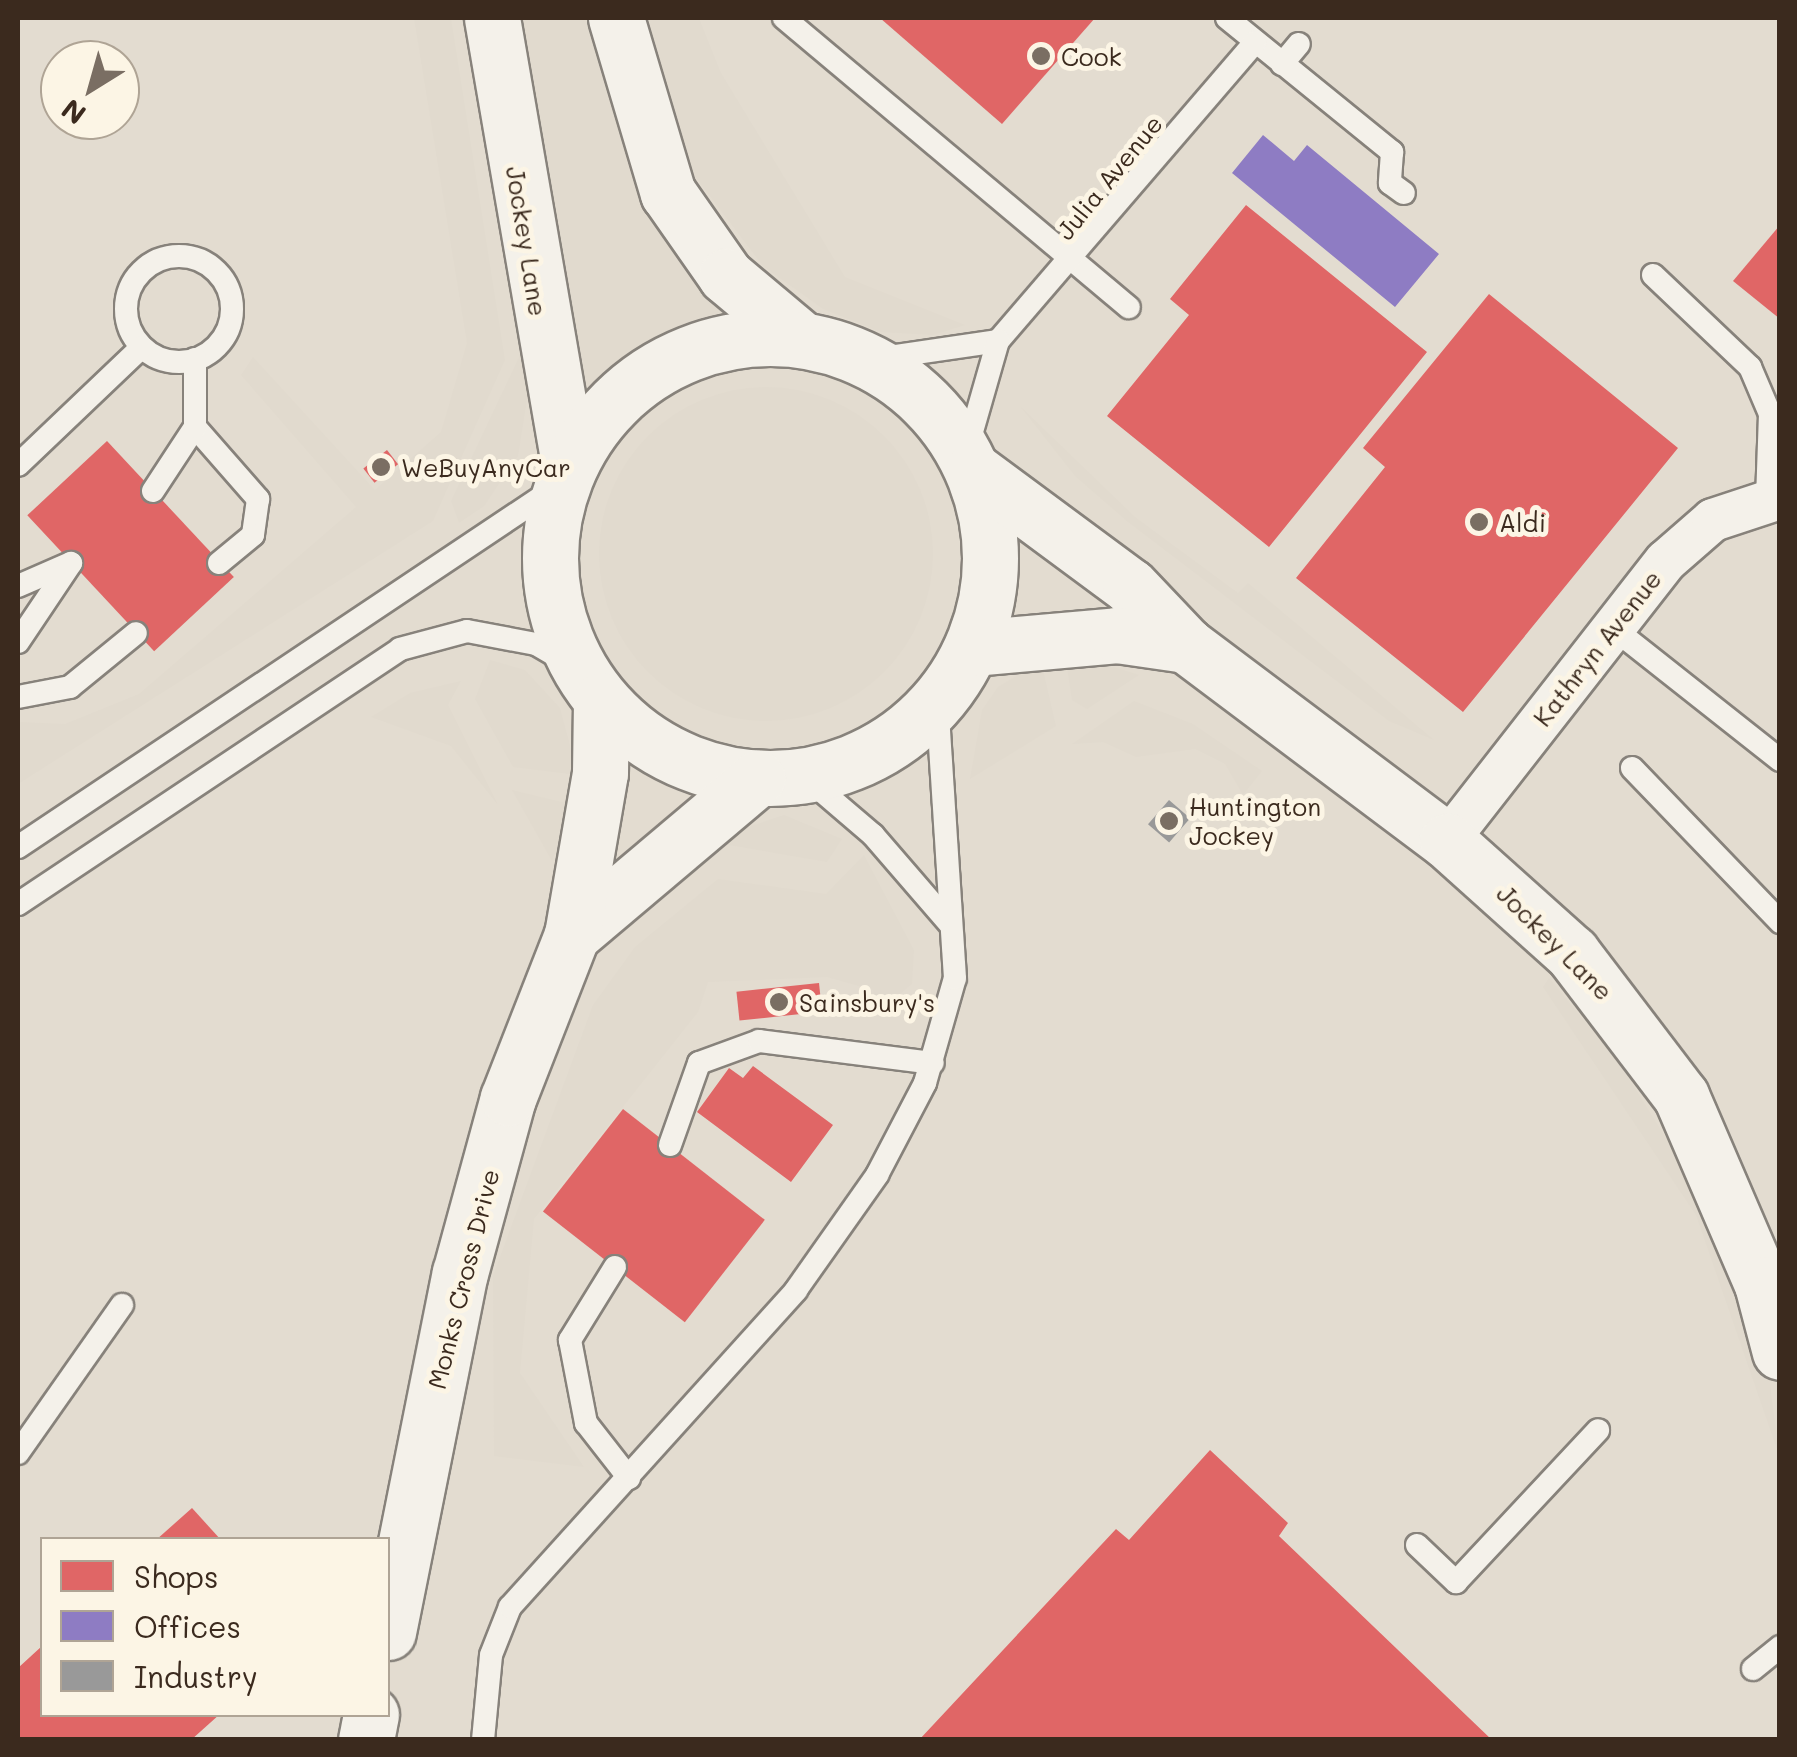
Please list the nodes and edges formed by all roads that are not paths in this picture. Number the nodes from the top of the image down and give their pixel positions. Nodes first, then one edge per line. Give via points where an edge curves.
1 (492, 18) edge
2 (616, 18) edge
3 (784, 18) edge
4 (1235, 20) edge
5 (1255, 42) junction
6 (1299, 44) dead end
7 (1282, 64) junction
8 (1404, 192) dead end
9 (1077, 260) junction
10 (1653, 274) dead end
11 (1129, 307) dead end
12 (800, 338) junction
13 (998, 341) junction
14 (142, 347) junction
15 (195, 359) junction
16 (868, 360) junction
17 (195, 427) junction
18 (969, 463) junction
19 (18, 464) edge
20 (565, 474) junction
21 (153, 492) dead end
22 (1774, 498) edge
23 (220, 564) dead end
24 (18, 586) edge
25 (1613, 628) junction
26 (136, 633) dead end
27 (18, 642) edge
28 (1186, 645) junction
29 (972, 648) junction
30 (590, 685) junction
31 (18, 697) edge
32 (937, 702) junction
33 (1780, 760) edge
34 (1632, 768) dead end
35 (781, 777) junction
36 (1447, 840) junction
37 (18, 847) edge
38 (18, 904) edge
39 (1780, 922) edge
40 (950, 923) junction
41 (572, 935) junction
42 (933, 1064) junction
43 (670, 1145) dead end
44 (615, 1267) dead end
45 (122, 1305) dead end
46 (1780, 1352) edge
47 (1598, 1430) dead end
48 (18, 1453) edge
49 (629, 1478) junction
50 (1418, 1546) dead end
51 (390, 1622) edge
52 (1780, 1648) edge
53 (1754, 1669) dead end
54 (483, 1740) edge

1 - 20 street, Jockey Lane
2 - 12 street via 668,193 726,276
3 - 9 lane
4 - 5 lane
5 - 7 lane
5 - 9 lane, Julia Avenue
6 - 7 lane
7 - 8 lane via 1392,152 1390,183
9 - 11 lane
9 - 13 lane, Julia Avenue
10 - 22 lane via 1750,367 1770,414
12 - 16 street
12 - 20 street via 730,340 664,363 608,406
13 - 16 lane
13 - 18 lane, Julia Avenue
14 - 15 lane via 167,361
14 - 15 lane via 127,318 131,285 154,261 188,256 218,273 231,300 220,342
14 - 19 lane
15 - 17 lane
16 - 18 street via 924,400
17 - 21 lane
17 - 23 lane via 258,500 253,535
18 - 28 street, Jockey Lane via 1130,586
18 - 29 street via 991,560
20 - 30 street via 549,546 555,610
20 - 37 lane
22 - 25 street, Kathryn Avenue via 1713,520
24 - 27 lane via 71,563
25 - 33 lane
25 - 36 street, Kathryn Avenue
26 - 31 lane via 70,687
28 - 29 street, Jockey Lane via 1117,636
28 - 36 street, Jockey Lane
29 - 32 street
30 - 35 street via 646,740 699,767
30 - 38 lane via 536,644 467,631 400,649
30 - 41 street, Monks Cross Drive via 600,773
32 - 35 street via 854,762
32 - 40 lane via 954,859
34 - 39 lane
35 - 40 lane via 873,835
35 - 41 street, Monks Cross Drive
36 - 46 street, Jockey Lane via 1572,953 1682,1096 1762,1284
40 - 42 lane via 955,978
41 - 51 street, Monks Cross Drive via 508,1098 460,1274
42 - 43 lane via 759,1041 698,1063
42 - 49 lane via 877,1175 796,1290
44 - 49 lane via 570,1340 586,1423
45 - 48 lane
47 - 50 lane via 1456,1582
49 - 54 lane via 510,1607 491,1655
52 - 53 lane

